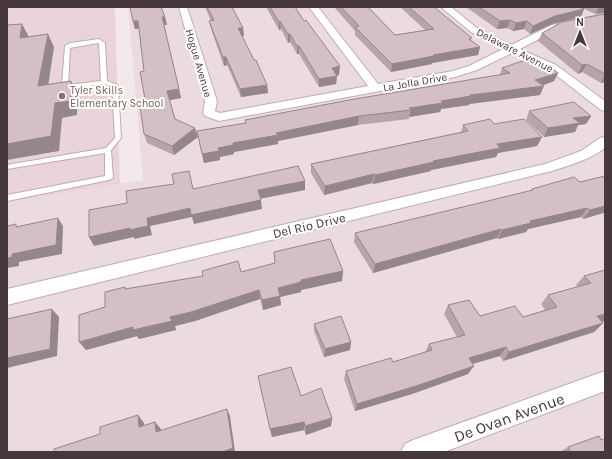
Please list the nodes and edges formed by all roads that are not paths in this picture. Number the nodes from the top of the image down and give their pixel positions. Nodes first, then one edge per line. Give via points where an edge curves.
1 (183, 7) edge
2 (313, 7) edge
3 (445, 7) edge
4 (581, 12) edge
5 (600, 18) edge
6 (512, 48) junction
7 (104, 82) junction
8 (376, 89) junction
9 (605, 106) edge
10 (215, 116) joint
11 (605, 141) edge
12 (108, 150) junction
13 (7, 167) edge
14 (7, 198) edge
15 (7, 297) edge
16 (605, 381) edge
17 (413, 452) edge

1 - 10 street, Hogue Avenue via 211,100 209,113
2 - 8 street
3 - 6 street, Delaware Avenue via 474,30
4 - 5 street
5 - 6 street, La Jolla Drive via 555,27
6 - 8 street, La Jolla Drive via 456,74
6 - 9 street, Delaware Avenue via 552,67
7 - 7 lane via 66,87 67,47 99,41 102,43
7 - 12 lane via 115,85 118,138
8 - 10 street, La Jolla Drive via 230,116
11 - 15 street, Del Rio Drive via 581,156 547,168
12 - 13 lane
12 - 14 lane via 108,178
16 - 17 street, De Ovan Avenue

